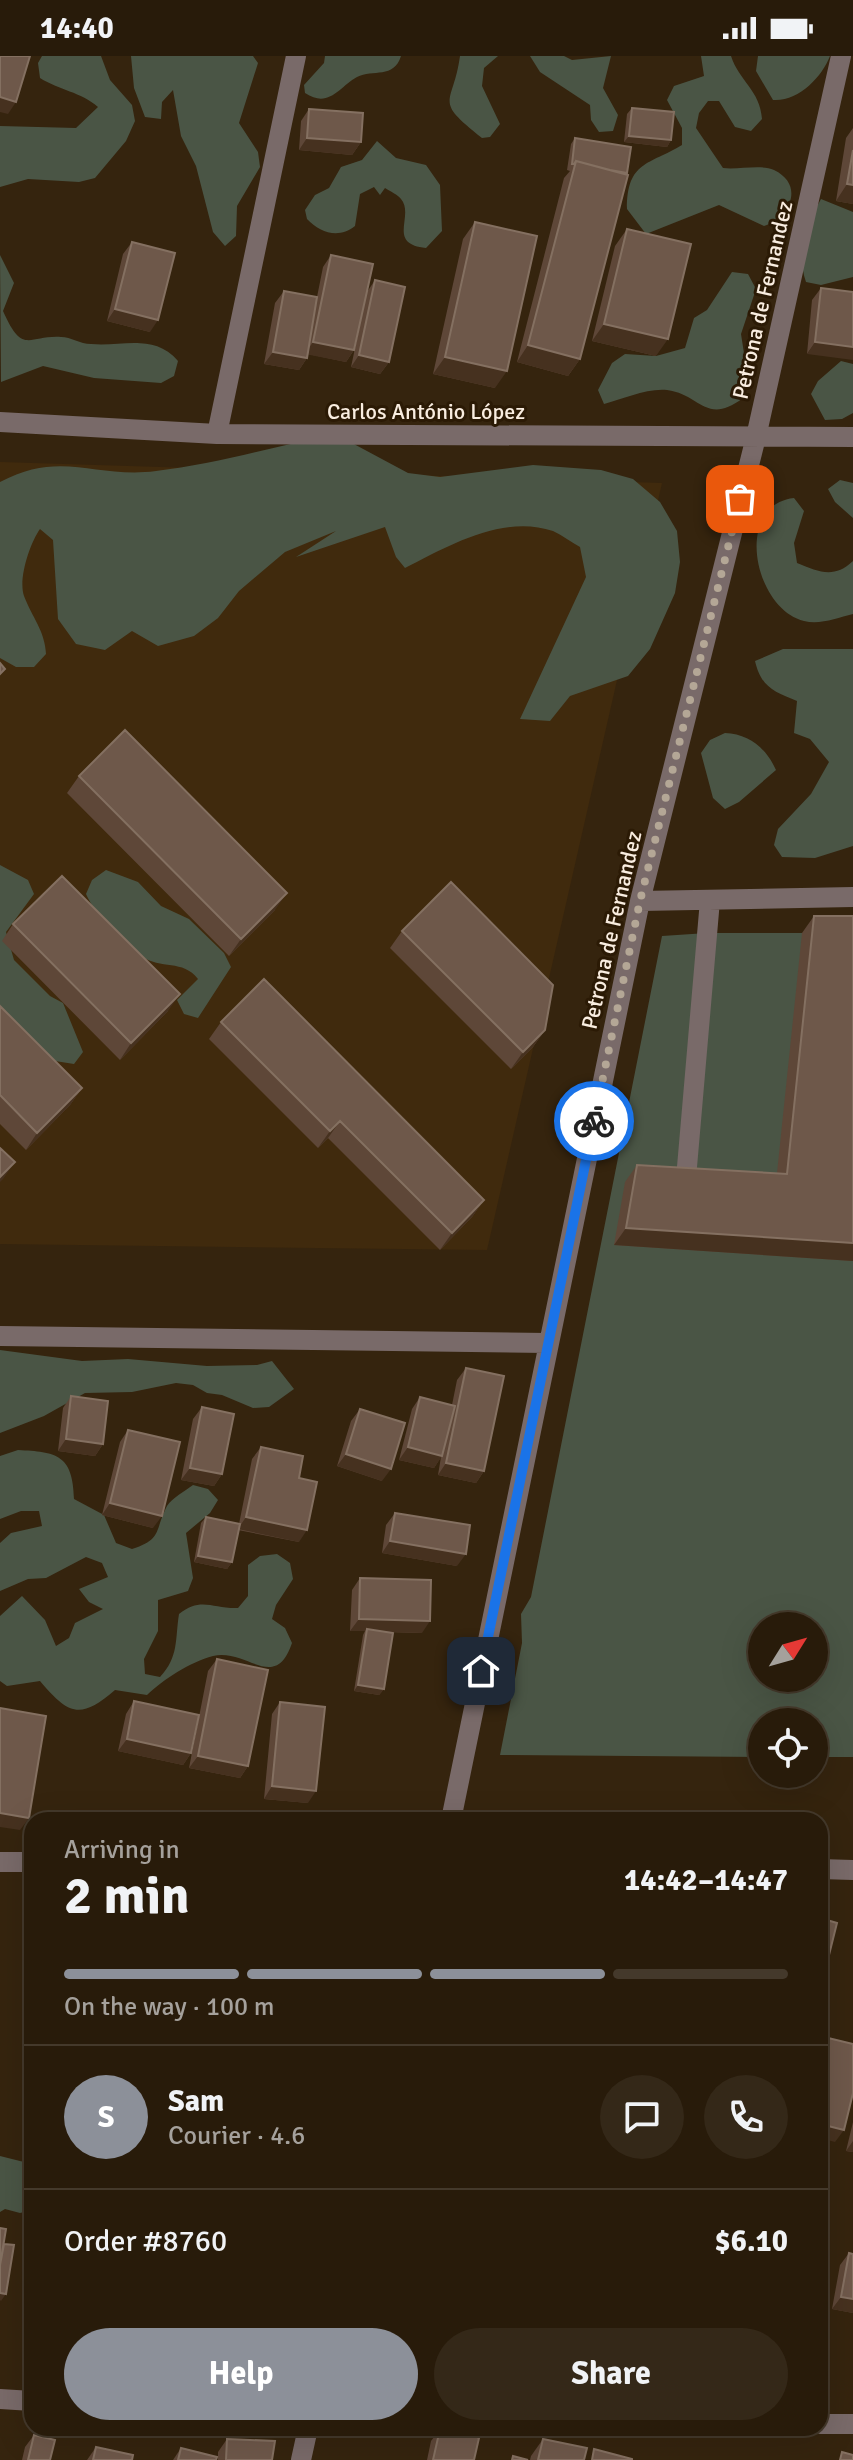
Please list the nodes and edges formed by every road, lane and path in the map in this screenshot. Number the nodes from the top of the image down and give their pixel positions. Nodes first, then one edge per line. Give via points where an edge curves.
1 (296, 56) edge
2 (841, 56) edge
3 (0, 422) edge
4 (217, 434) junction
5 (756, 437) junction
6 (853, 437) edge
7 (853, 897) edge
8 (710, 900) junction
9 (640, 901) junction
10 (687, 1167) edge
11 (0, 1336) edge
12 (547, 1343) junction
13 (453, 1812) edge
14 (0, 1862) edge
15 (24, 1862) edge
16 (828, 1869) edge
17 (853, 1870) edge
18 (0, 2399) edge
19 (24, 2400) edge
20 (828, 2424) edge
21 (853, 2424) edge
22 (306, 2436) edge
23 (301, 2460) edge

1 - 4 street
2 - 5 street, Petrona de Fernandez
3 - 4 street, Carlos António López
4 - 5 street, Carlos António López
5 - 6 street, Carlos António López
5 - 9 street, Petrona de Fernandez
7 - 8 street
8 - 9 street
8 - 10 street
9 - 12 street, Petrona de Fernandez
11 - 12 street
12 - 13 street, Petrona de Fernandez
14 - 15 street
16 - 17 street
18 - 19 street
20 - 21 street
22 - 23 street

